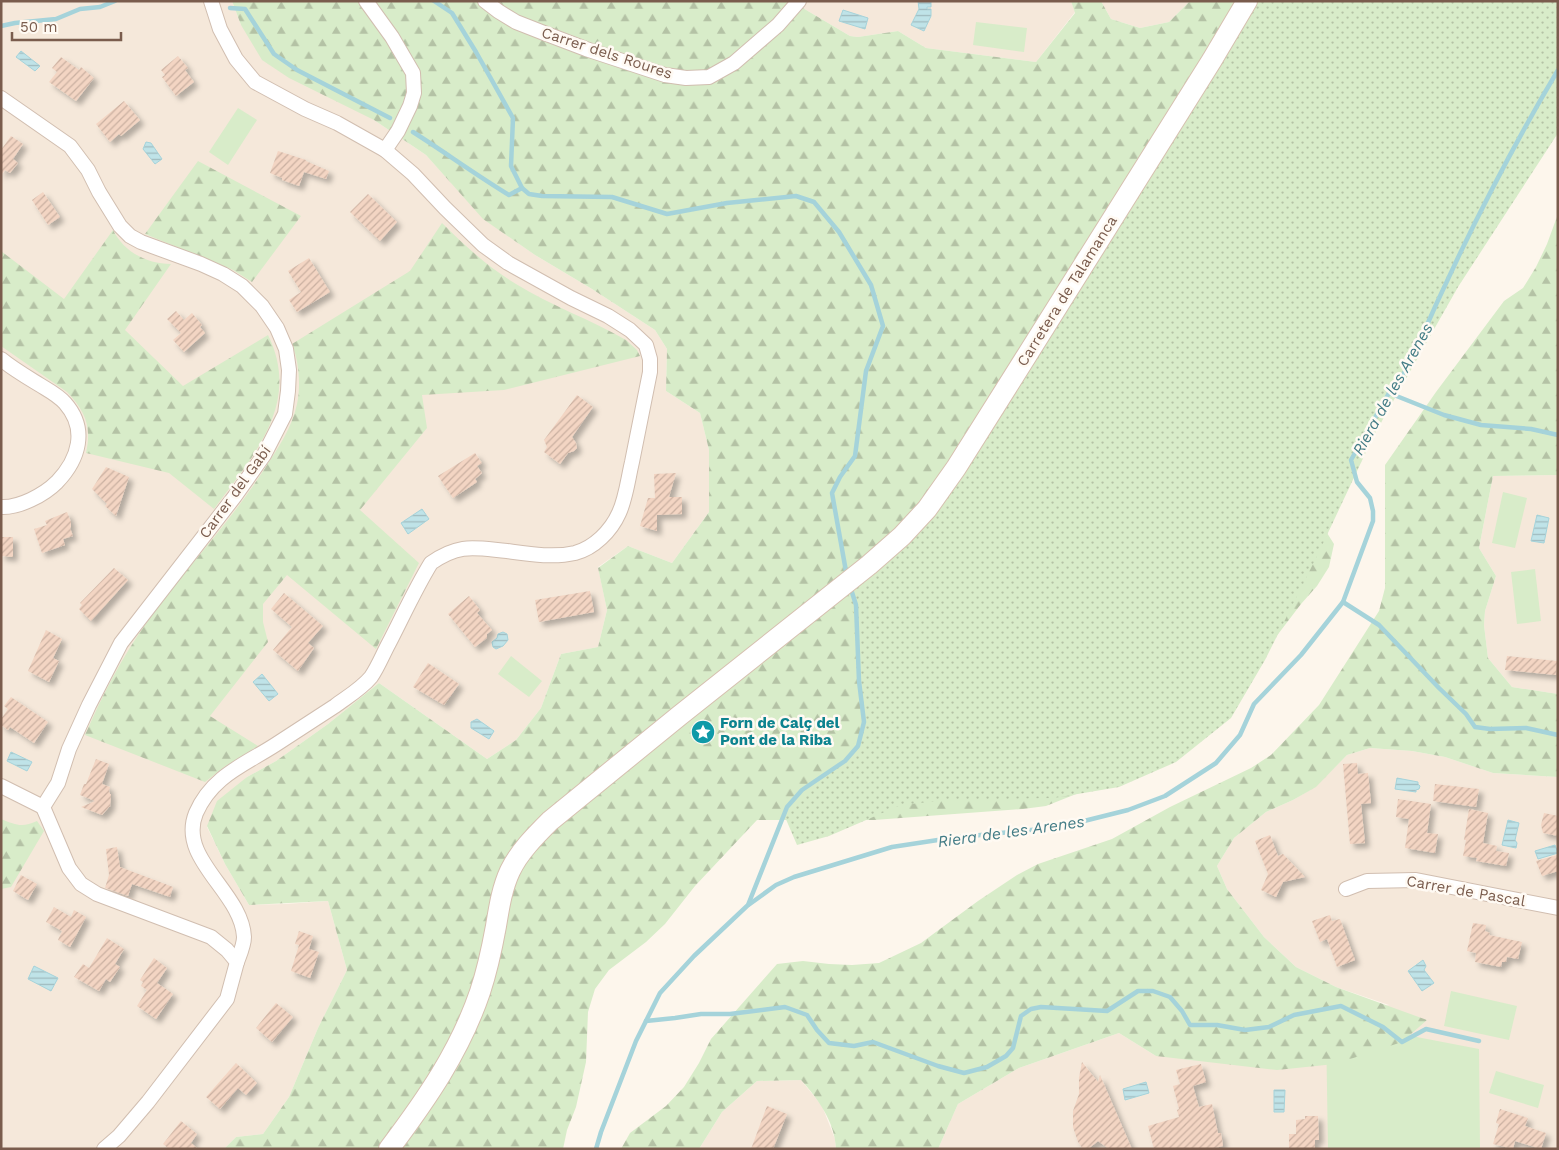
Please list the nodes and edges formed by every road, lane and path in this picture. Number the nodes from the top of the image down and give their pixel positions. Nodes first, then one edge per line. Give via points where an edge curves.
1 (211, 1) edge
2 (366, 1) edge
3 (485, 1) edge
4 (799, 1) edge
5 (1247, 1) edge
6 (1, 98) edge
7 (385, 150) junction
8 (1, 359) edge
9 (1, 506) edge
10 (1, 786) edge
11 (44, 807) junction
12 (1346, 889) dead end
13 (1558, 908) edge
14 (237, 962) junction
15 (104, 1149) edge
16 (389, 1149) edge

1 - 7 street via 220,29 236,59 255,82
2 - 7 street via 413,73 414,93 410,106
3 - 4 street, Carrer dels Roures via 516,22 665,75 686,78 709,77 734,63 778,25
5 - 16 street, Carretera de Talamanca via 956,468 927,509 869,565 671,722 532,839 510,870 480,991 463,1035 440,1079
6 - 11 street, Carrer del Gabí via 70,146 88,170 120,226 130,236 201,264 242,286 262,306 277,328 286,349 289,370 285,414 264,455 121,643 89,705 58,783
7 - 14 street via 483,245 508,263 630,330 646,345 650,372 626,492 620,513 604,536 576,553 553,556 463,548 445,553 427,568 370,677 353,694 234,768 206,796 196,815 193,830 195,846 238,916 244,936
8 - 9 street via 64,402 79,434 78,446 65,474 39,495 22,503
10 - 11 street
11 - 14 street via 69,868 81,884 97,894 211,937
12 - 13 street, Carrer de Pascal via 1368,881 1416,880
14 - 15 street via 223,1005 148,1102

